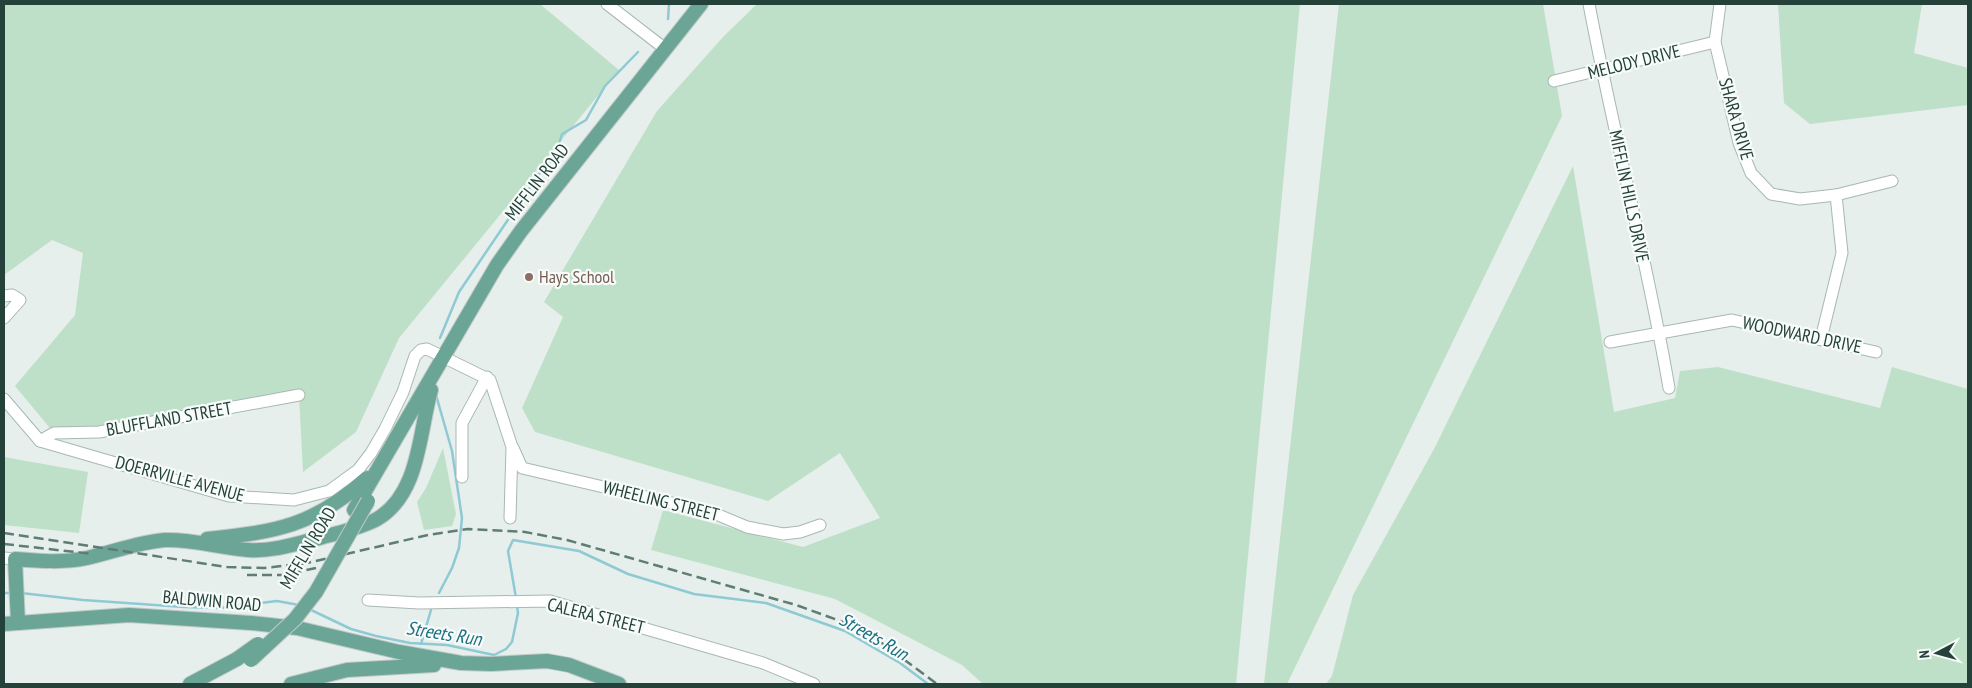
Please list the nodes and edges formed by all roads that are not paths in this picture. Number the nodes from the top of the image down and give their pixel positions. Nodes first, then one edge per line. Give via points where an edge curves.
1 (607, 4) edge
2 (701, 4) edge
3 (1589, 4) edge
4 (1720, 4) edge
5 (1715, 42) junction
6 (664, 48) junction
7 (1601, 70) junction
8 (1554, 81) dead end
9 (1892, 181) dead end
10 (1836, 195) junction
11 (4, 296) edge
12 (4, 318) edge
13 (1659, 332) junction
14 (1821, 339) junction
15 (1610, 342) dead end
16 (1876, 352) dead end
17 (442, 362) junction
18 (487, 377) junction
19 (1668, 388) dead end
20 (299, 395) dead end
21 (421, 396) junction
22 (4, 398) edge
23 (40, 441) junction
24 (512, 447) junction
25 (382, 460) junction
26 (462, 477) dead end
27 (510, 518) dead end
28 (820, 525) dead end
29 (188, 541) junction
30 (10, 559) edge
31 (368, 600) dead end
32 (18, 623) junction
33 (4, 624) edge
34 (491, 664) junction
35 (190, 684) edge
36 (209, 684) edge
37 (291, 684) edge
38 (619, 684) edge
39 (814, 684) edge

1 - 6 street
2 - 6 main road, MIFFLIN ROAD
3 - 7 street, MIFFLIN HILLS DRIVE
4 - 5 street, SHARA DRIVE
5 - 7 street, MELODY DRIVE
5 - 10 street, SHARA DRIVE via 1739,144 1751,173 1771,194 1800,199
6 - 17 main road, MIFFLIN ROAD via 521,231 480,292
7 - 8 street, MELODY DRIVE
7 - 13 street, MIFFLIN HILLS DRIVE
9 - 10 street, SHARA DRIVE
10 - 14 street via 1842,253
11 - 12 street via 12,295 20,300
13 - 14 street, WOODWARD DRIVE via 1732,320
13 - 15 street, WOODWARD DRIVE
13 - 19 street, MIFFLIN HILLS DRIVE
14 - 16 street, WOODWARD DRIVE
17 - 18 street
17 - 21 main road, MIFFLIN ROAD
17 - 23 street, DOERRVILLE AVENUE via 427,349 421,350 415,356 385,430 358,470 329,490 294,500 229,496
17 - 29 main road via 426,406 410,478 402,495 378,518 335,534 270,549 250,550
18 - 24 street
18 - 26 street via 462,423
20 - 23 street, BLUFFLAND STREET via 99,432 54,433
21 - 25 main road, MIFFLIN ROAD
21 - 36 main road, MIFFLIN ROAD, bridge via 368,501 316,592 296,620 251,660
22 - 23 street
24 - 27 street
24 - 28 street, WHEELING STREET via 522,468 711,512 747,527 783,534
25 - 29 main road via 348,494 300,523 248,535
25 - 35 main road, MIFFLIN ROAD, bridge via 314,579 285,619 237,659
29 - 30 main road via 150,542 67,560
30 - 32 main road via 17,587
31 - 39 street, CALERA STREET via 419,603 550,601 763,663
32 - 33 main road, BALDWIN ROAD
32 - 34 main road, BALDWIN ROAD via 129,614 178,617 297,628 399,652 461,663
34 - 37 main road via 375,667 347,670
34 - 38 main road, BALDWIN ROAD via 547,662 569,665

